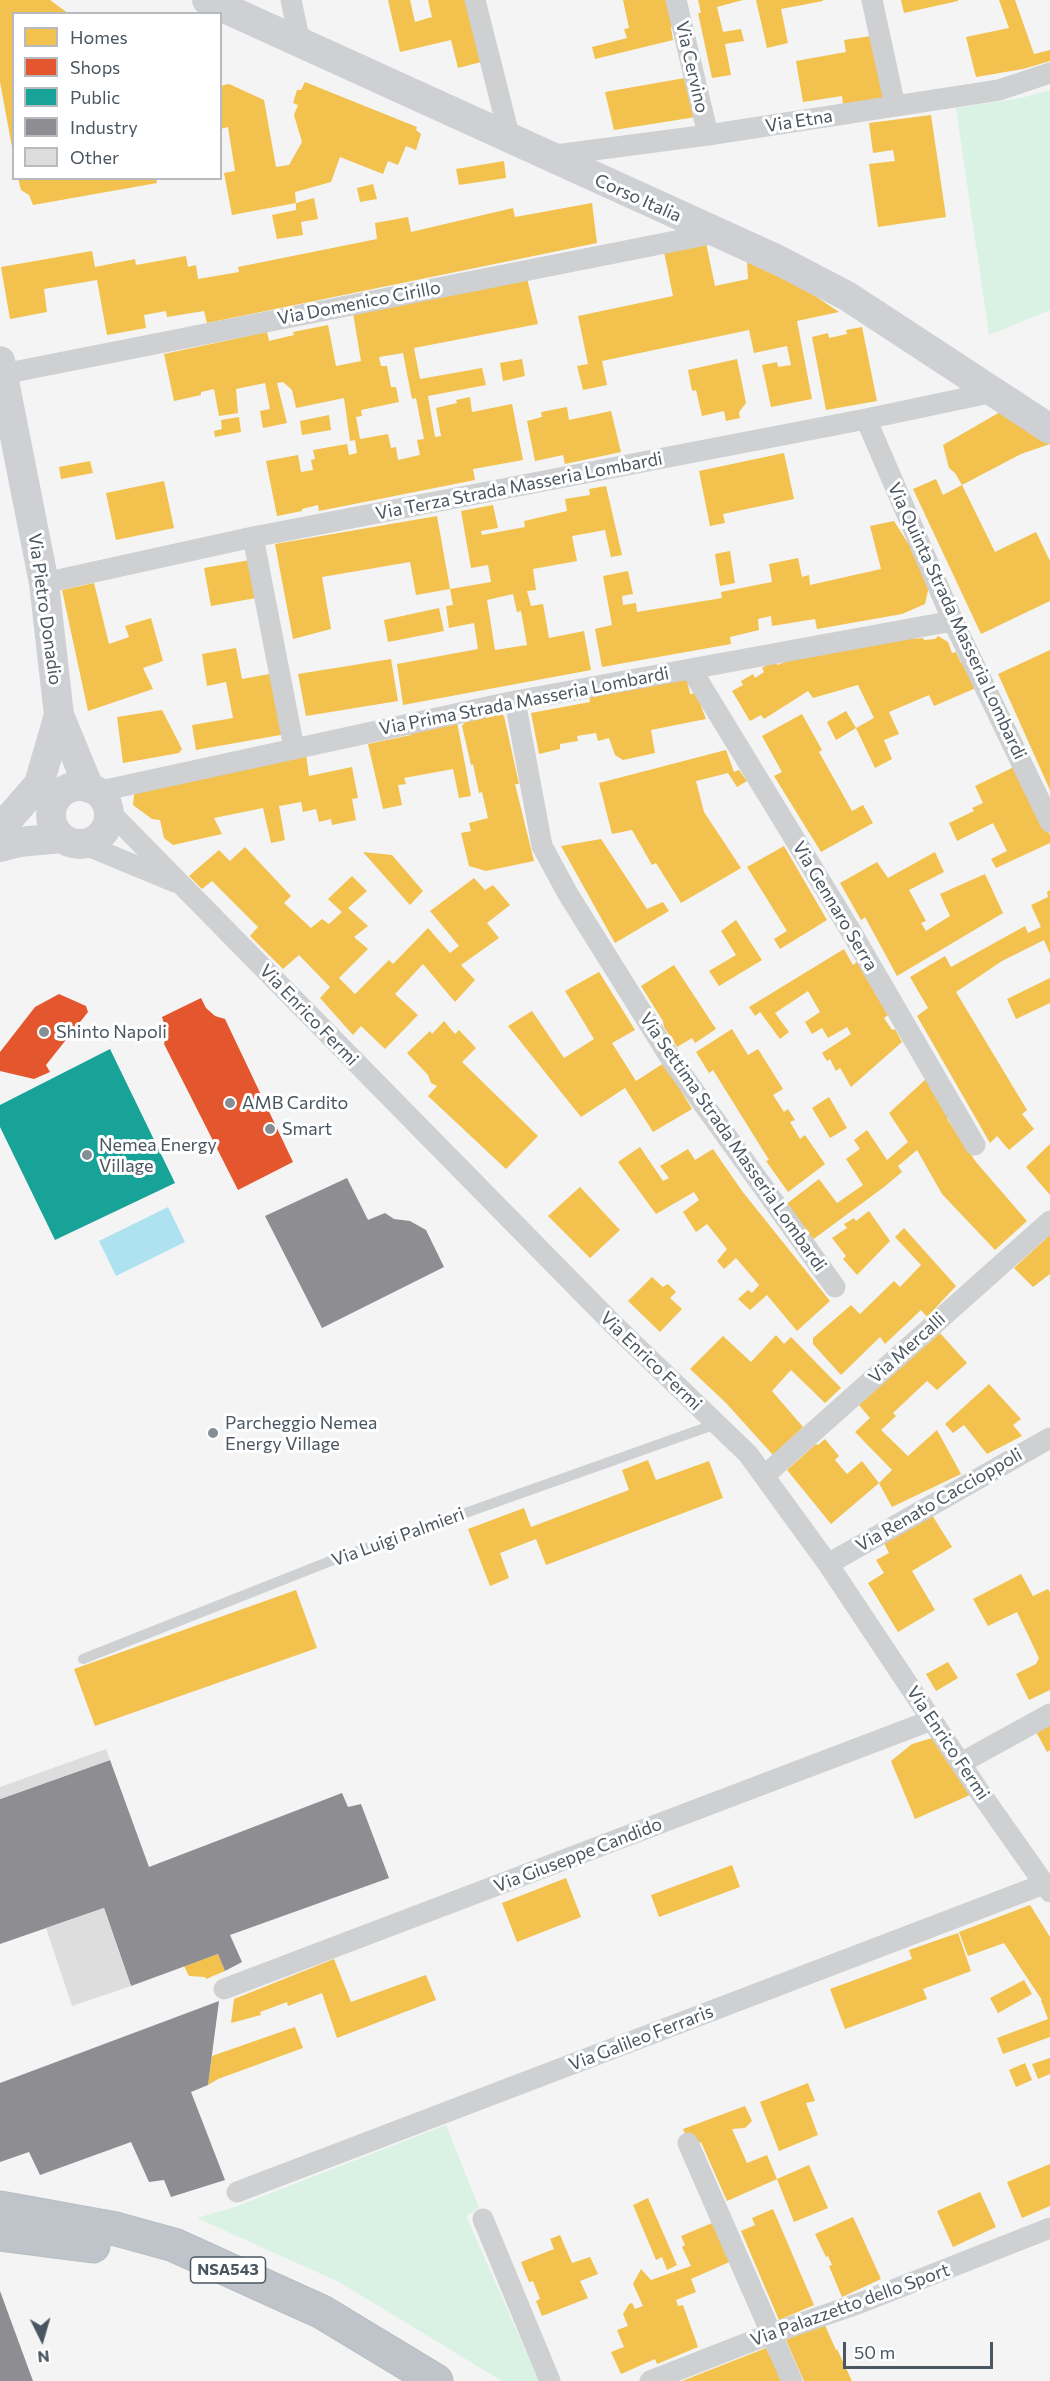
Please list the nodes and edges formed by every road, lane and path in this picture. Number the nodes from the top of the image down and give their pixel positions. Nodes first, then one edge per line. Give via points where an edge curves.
1 (207, 0) edge
2 (291, 0) edge
3 (475, 0) edge
4 (676, 0) edge
5 (872, 0) edge
6 (300, 43) junction
7 (1050, 73) edge
8 (895, 106) junction
9 (708, 135) junction
10 (510, 139) junction
11 (545, 156) junction
12 (716, 233) junction
13 (1, 368) edge
14 (994, 392) junction
15 (866, 419) junction
16 (1050, 429) edge
17 (9, 450) edge
18 (254, 537) junction
19 (44, 583) junction
20 (953, 621) junction
21 (691, 669) junction
22 (515, 701) junction
23 (59, 715) junction
24 (294, 748) junction
25 (75, 795) junction
26 (1050, 822) edge
27 (0, 829) edge
28 (73, 841) junction
29 (0, 847) edge
30 (183, 886) junction
31 (975, 1145) dead end
32 (1050, 1221) edge
33 (836, 1287) dead end
34 (716, 1424) junction
35 (1050, 1438) edge
36 (764, 1476) junction
37 (828, 1564) junction
38 (83, 1659) dead end
39 (1050, 1714) edge
40 (932, 1720) junction
41 (961, 1763) junction
42 (1047, 1888) edge
43 (224, 1989) dead end
44 (688, 2143) dead end
45 (237, 2192) dead end
46 (0, 2208) edge
47 (483, 2219) dead end
48 (1050, 2228) edge
49 (0, 2234) edge
50 (770, 2334) junction
51 (662, 2379) edge
52 (405, 2381) edge
53 (436, 2381) edge
54 (550, 2381) edge
55 (792, 2381) edge

1 - 6 street, Corso Italia
2 - 6 street
3 - 10 street
4 - 9 street, Via Cervino
5 - 8 street
6 - 10 street, Corso Italia
7 - 8 street, Via Etna via 999,90
8 - 9 street, Via Etna
9 - 11 street, Via Etna
10 - 11 street, Corso Italia
11 - 12 street, Corso Italia
12 - 13 street, Via Domenico Cirillo
12 - 14 street, Corso Italia via 847,296
13 - 17 street, Via Pietro Donadio
14 - 15 street, Via Terza Strada Masseria Lombardi
14 - 16 street, Corso Italia
15 - 18 street, Via Terza Strada Masseria Lombardi
15 - 20 street, Via Quinta Strada Masseria Lombardi
17 - 19 street, Via Pietro Donadio
18 - 19 street, Via Terza Strada Masseria Lombardi
18 - 24 street
19 - 23 street, Via Pietro Donadio
20 - 21 street, Via Prima Strada Masseria Lombardi
20 - 26 street, Via Quinta Strada Masseria Lombardi
21 - 22 street, Via Prima Strada Masseria Lombardi
21 - 31 street, Via Gennaro Serra
22 - 24 street, Via Prima Strada Masseria Lombardi
22 - 33 street, Via Settima Strada Masseria Lombardi via 542,846 562,885 671,1059
23 - 25 street
23 - 25 street, Via Pietro Donadio
24 - 25 street, Via Prima Strada Masseria Lombardi
25 - 27 street, Via Pietro Donadio
25 - 28 street via 51,819 57,833
25 - 28 street via 108,818 103,832 90,842
25 - 30 street, Via Enrico Fermi
28 - 29 street via 19,842
28 - 30 street, Via Enrico Fermi
30 - 34 street, Via Enrico Fermi
32 - 36 street, Via Mercalli
34 - 36 street, Via Enrico Fermi via 748,1454
34 - 38 lane, Via Luigi Palmieri via 333,1560
35 - 37 street, Via Renato Caccioppoli
36 - 37 street, Via Enrico Fermi
37 - 40 street, Via Enrico Fermi
39 - 41 street
40 - 41 street, Via Enrico Fermi
40 - 43 street, Via Giuseppe Candido
41 - 42 street, Via Enrico Fermi
42 - 45 street, Via Galileo Ferraris
44 - 50 street
46 - 53 highway, NSA543 via 116,2229 174,2245 322,2312
47 - 54 street
48 - 50 street, Via Palazzetto dello Sport
49 - 52 highway, NSA543 via 135,2252 319,2324
50 - 51 street, Via Palazzetto dello Sport
50 - 55 street

